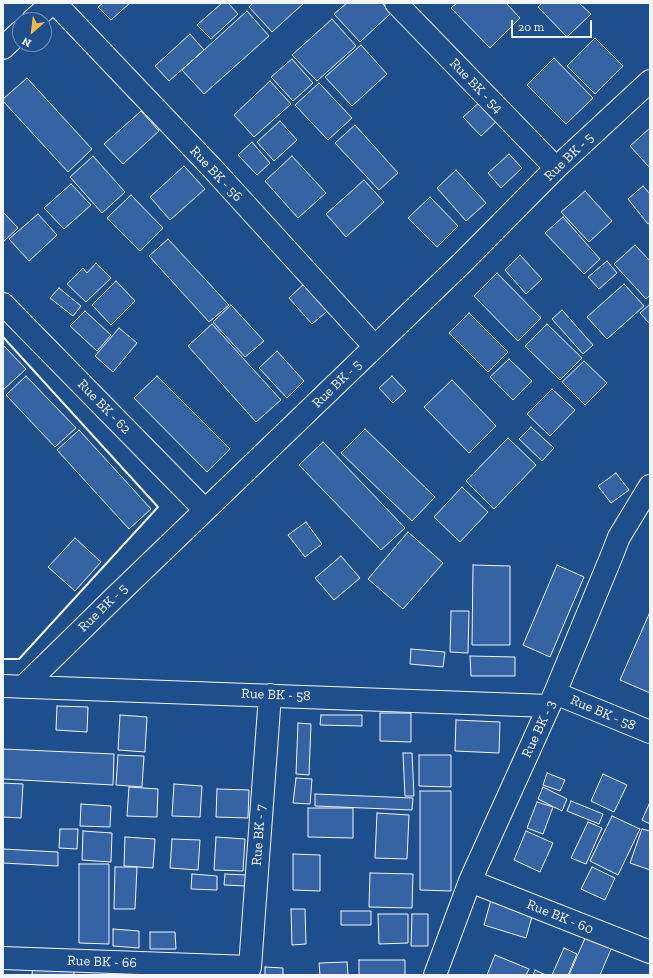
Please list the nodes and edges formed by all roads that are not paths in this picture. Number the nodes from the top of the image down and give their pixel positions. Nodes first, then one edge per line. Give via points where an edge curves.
1 (52, 3) edge
2 (55, 3) edge
3 (396, 3) edge
4 (42, 12) edge
5 (12, 40) edge
6 (3, 48) edge
7 (650, 81) edge
8 (556, 168) junction
9 (3, 304) edge
10 (376, 347) junction
11 (650, 486) edge
12 (205, 510) junction
13 (13, 686) edge
14 (270, 695) junction
15 (552, 699) junction
16 (650, 732) edge
17 (470, 881) junction
18 (650, 952) edge
19 (3, 958) edge
20 (249, 971) edge
21 (435, 975) edge

1 - 4 street
2 - 10 street, Rue BK - 56 via 213,169
3 - 8 street, Rue BK - 54
5 - 6 street
7 - 8 street, Rue BK - 5
8 - 10 street, Rue BK - 5
9 - 12 street, Rue BK - 62
10 - 12 street, Rue BK - 5
11 - 15 street, Rue BK - 3 via 619,537
12 - 13 street, Rue BK - 5
13 - 14 street, Rue BK - 58
14 - 15 street, Rue BK - 58
14 - 20 street, Rue BK - 7
15 - 16 street, Rue BK - 58
15 - 17 street, Rue BK - 3
17 - 18 street, Rue BK - 60
17 - 21 street, Rue BK - 3
19 - 20 street, Rue BK - 66

